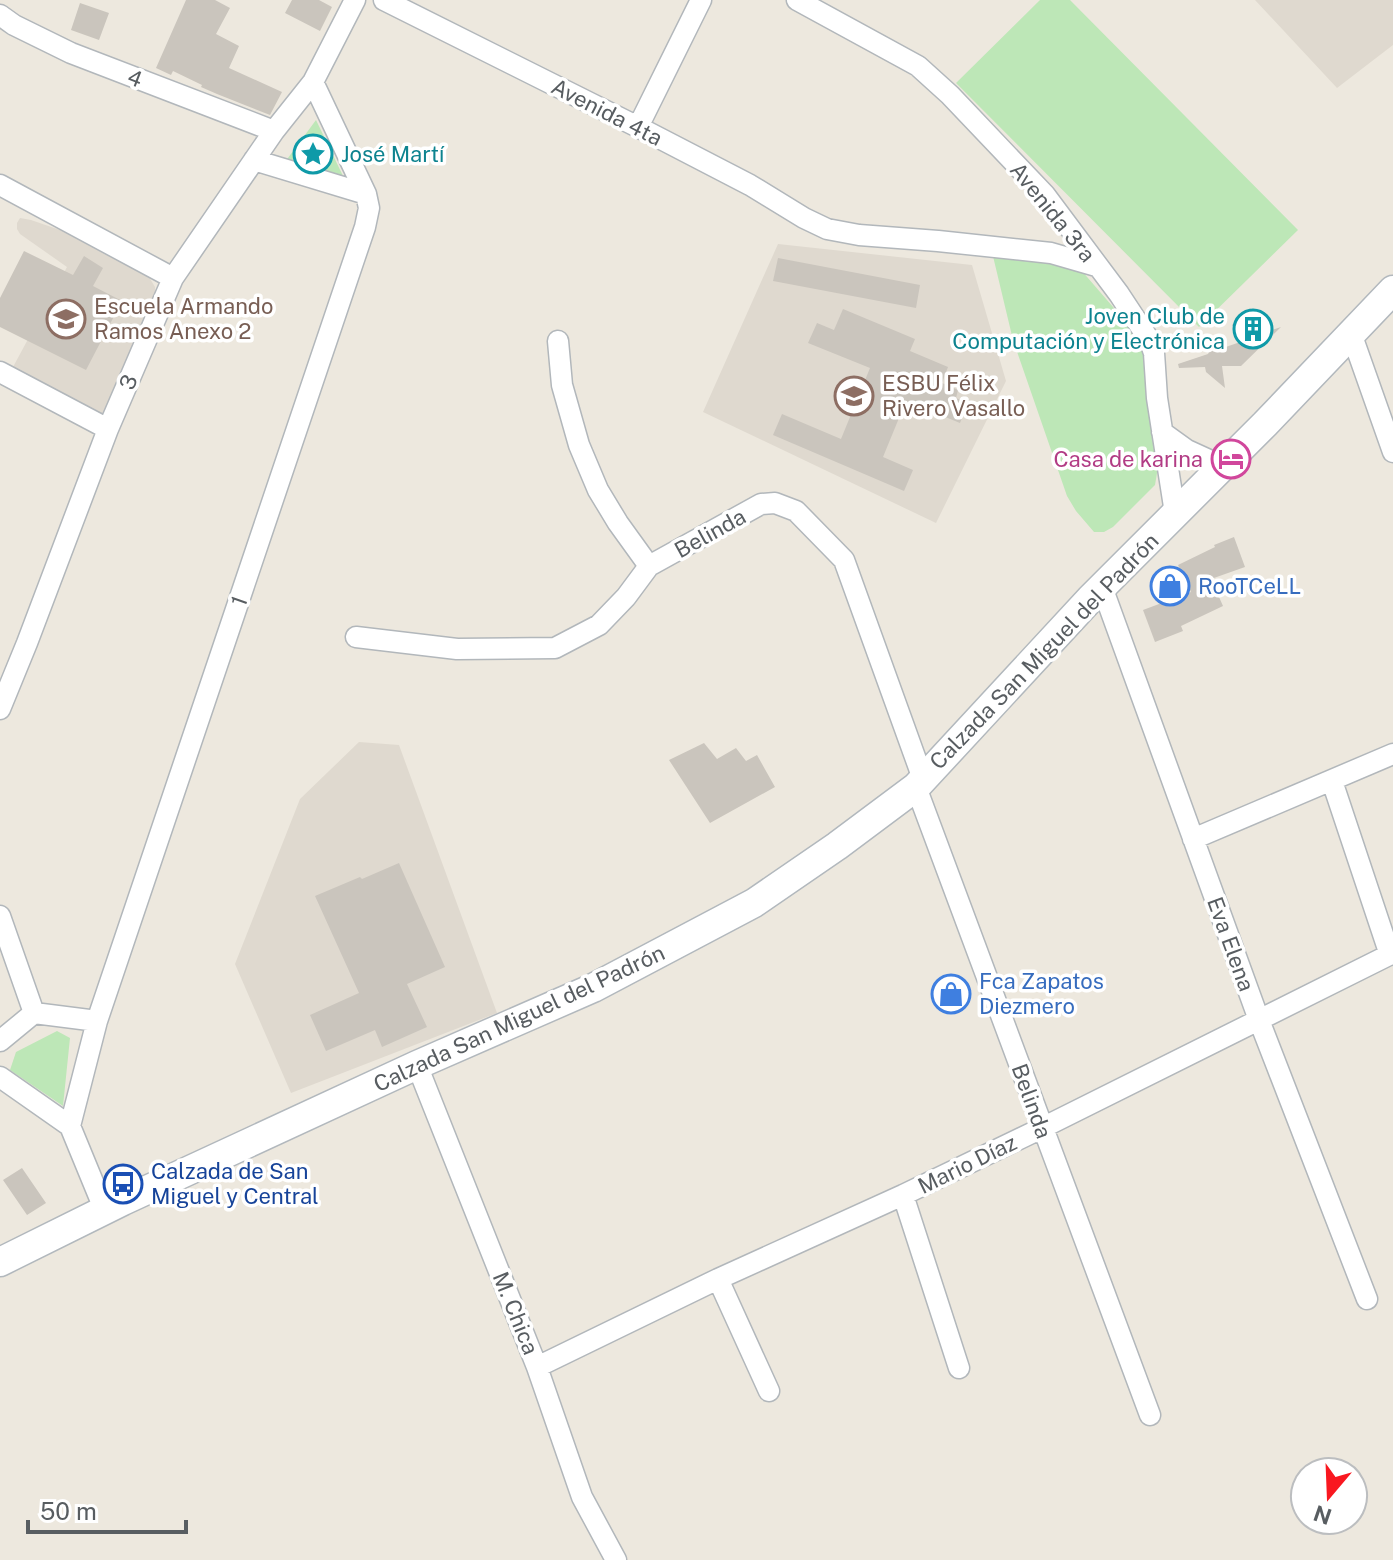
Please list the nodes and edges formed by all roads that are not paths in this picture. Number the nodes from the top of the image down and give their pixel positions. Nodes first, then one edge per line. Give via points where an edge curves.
1 (355, 0) edge
2 (384, 0) edge
3 (701, 0) edge
4 (797, 0) edge
5 (0, 15) edge
6 (313, 82) junction
7 (638, 127) junction
8 (274, 131) junction
9 (254, 160) junction
10 (0, 185) edge
11 (366, 194) junction
12 (1096, 266) junction
13 (173, 278) junction
14 (1393, 290) edge
15 (1351, 333) junction
16 (558, 341) dead end
17 (0, 372) edge
18 (108, 429) junction
19 (1162, 432) junction
20 (1393, 452) edge
21 (1222, 466) junction
22 (1175, 513) junction
23 (649, 566) junction
24 (1102, 587) junction
25 (356, 637) dead end
26 (0, 709) edge
27 (1393, 754) edge
28 (1332, 781) junction
29 (919, 783) junction
30 (1193, 839) junction
31 (0, 916) edge
32 (1391, 954) edge
33 (34, 1013) junction
34 (1259, 1020) junction
35 (97, 1021) junction
36 (0, 1041) edge
37 (417, 1065) junction
38 (0, 1077) edge
39 (70, 1126) junction
40 (1042, 1128) junction
41 (903, 1195) junction
42 (105, 1211) junction
43 (0, 1262) edge
44 (718, 1279) junction
45 (1367, 1299) dead end
46 (537, 1367) junction
47 (959, 1368) dead end
48 (769, 1391) dead end
49 (1150, 1415) dead end
50 (616, 1560) edge

1 - 6 street, 3
2 - 7 street, Avenida 4ta
3 - 7 street
4 - 12 street, Avenida 3ra via 918,66 1045,195
5 - 8 street, 4 via 71,53
6 - 8 street, 3
6 - 11 street, 1
7 - 12 street, Avenida 4ta via 827,229 1051,253
8 - 9 street, 3
9 - 11 street
9 - 13 street, 3
10 - 13 street
11 - 35 street, 1 via 365,227
12 - 19 street, Avenida 3ra via 1150,341
13 - 18 street, 3
14 - 15 main road, Calzada San Miguel del Padrón
15 - 20 street
15 - 21 main road, Calzada San Miguel del Padrón
16 - 23 street via 562,385 579,445 598,490
17 - 18 street
18 - 26 street, 3
19 - 21 street
19 - 22 street, Avenida 3ra
21 - 22 main road, Calzada San Miguel del Padrón
22 - 24 main road, Calzada San Miguel del Padrón
23 - 25 street, Belinda via 599,625 555,648 457,649
23 - 29 street, Belinda via 761,504 796,511 844,560
24 - 29 main road, Calzada San Miguel del Padrón
24 - 30 street, Eva Elena
27 - 28 street
28 - 30 street
28 - 32 street
29 - 37 main road, Calzada San Miguel del Padrón via 754,903 593,988
29 - 40 street, Belinda
30 - 34 street, Eva Elena
31 - 33 street
32 - 34 street, Mario Díaz
33 - 35 street
33 - 36 street
34 - 40 street, Mario Díaz
34 - 45 street, Eva Elena
35 - 39 street, 1
37 - 42 main road, Calzada San Miguel del Padrón
37 - 46 street, M. Chica
38 - 39 street
39 - 42 street
40 - 41 street, Mario Díaz
40 - 49 street, Belinda
41 - 44 street, Mario Díaz
41 - 47 street
42 - 43 main road, Calzada San Miguel del Padrón
44 - 46 street, Mario Díaz
44 - 48 street
46 - 50 street, M. Chica via 582,1497

